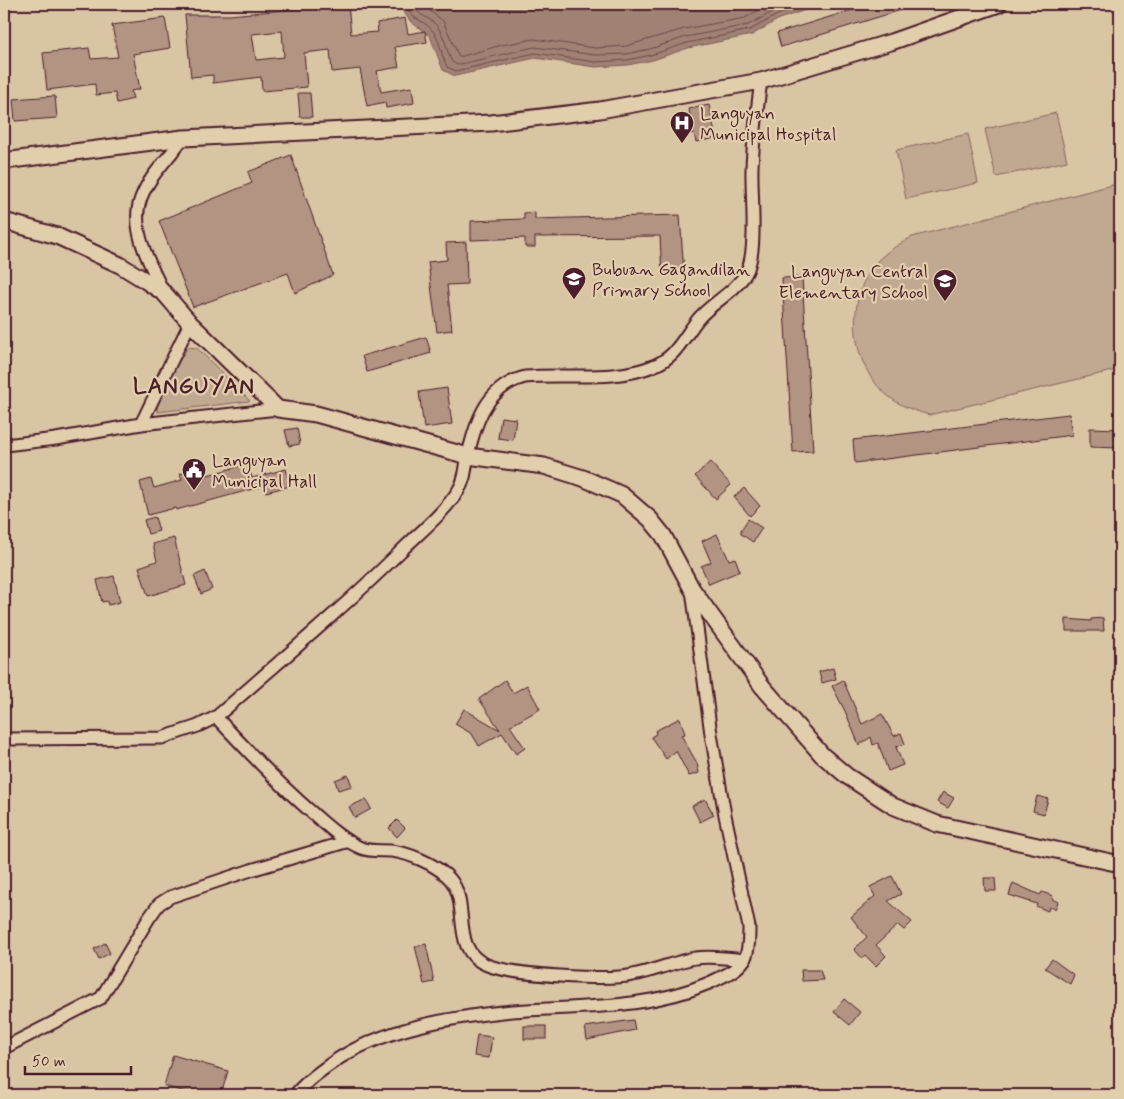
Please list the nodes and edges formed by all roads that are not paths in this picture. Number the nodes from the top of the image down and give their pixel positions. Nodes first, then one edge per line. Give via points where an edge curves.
1 (999, 4) edge
2 (761, 81) junction
3 (183, 138) junction
4 (4, 160) edge
5 (4, 221) edge
6 (164, 293) junction
7 (190, 323) junction
8 (278, 408) junction
9 (141, 424) junction
10 (5, 445) edge
11 (468, 456) junction
12 (692, 589) junction
13 (216, 717) junction
14 (4, 739) edge
15 (349, 841) junction
16 (1120, 864) edge
17 (744, 960) junction
18 (4, 1048) edge
19 (295, 1095) edge

1 - 2 street via 891,42
2 - 3 street via 600,110 510,121
2 - 11 street via 752,170 752,237 743,277 706,311 676,352 653,367 510,381 488,402 480,415
3 - 4 street
3 - 6 street via 149,184 141,199 138,215 143,244
5 - 6 street via 57,236 120,265
6 - 7 street
7 - 8 street
7 - 9 street
8 - 9 street
8 - 11 street via 316,414
9 - 10 street
11 - 12 street via 544,466 622,495 663,535
11 - 13 street via 464,480 458,490 424,528 355,596
12 - 16 street via 762,686 822,755 893,806 937,824
12 - 17 street via 712,743 749,927
13 - 14 street via 162,738
13 - 15 street via 274,780
15 - 17 street via 363,849 407,854 446,875 459,896 466,945 473,956 487,965 518,971 615,978 695,958
15 - 18 street via 170,897 159,904 149,918 101,998
17 - 19 street via 733,972 699,987 656,998 567,1010 513,1011 463,1017 409,1029 346,1053

